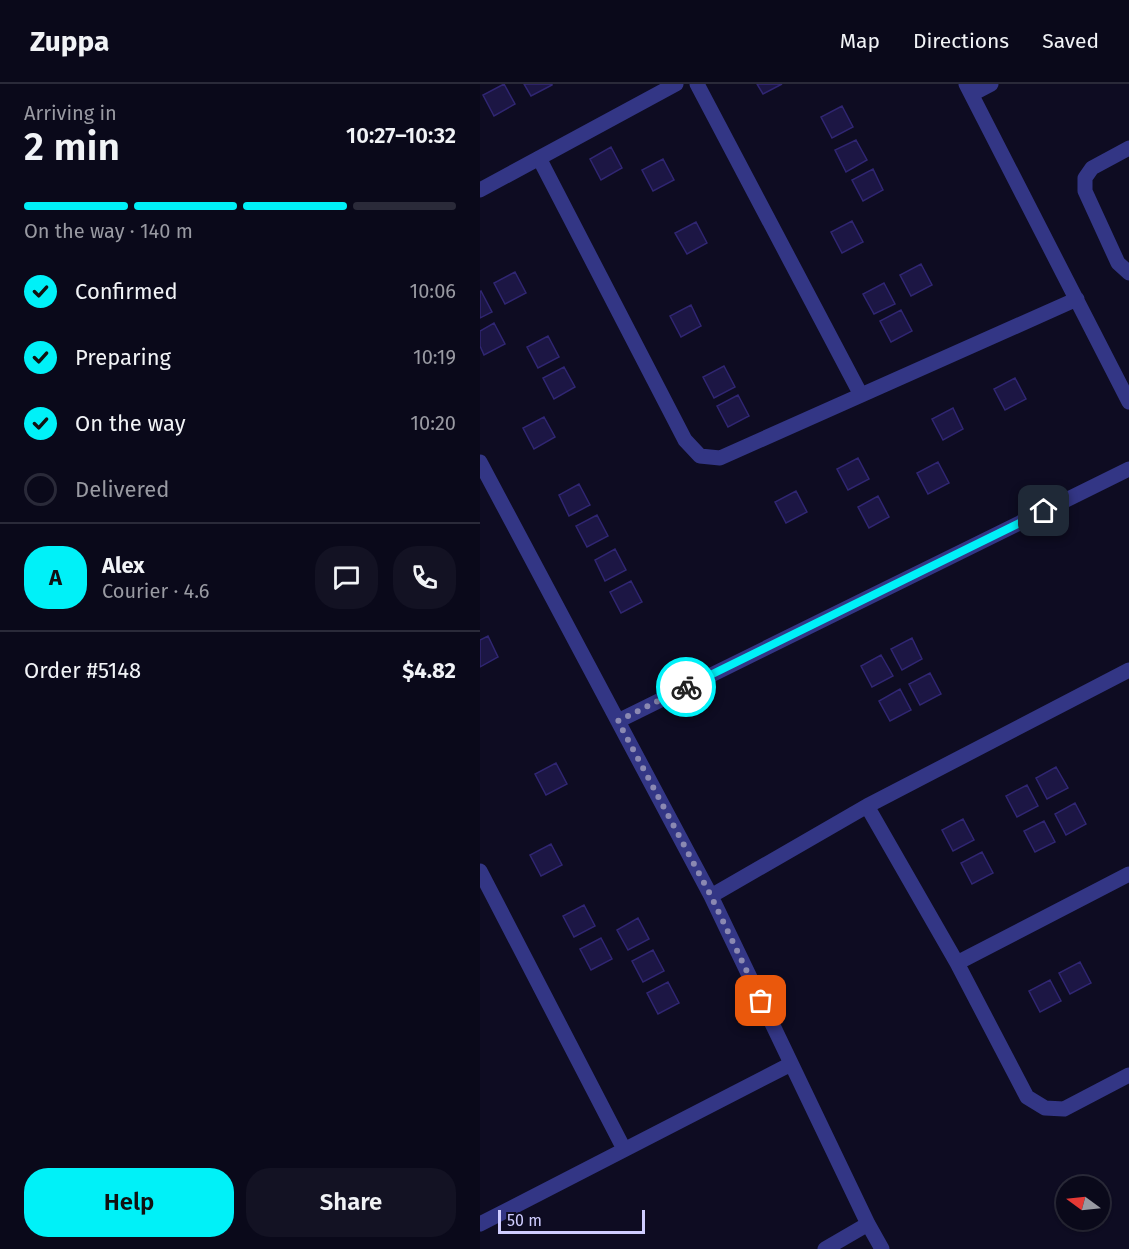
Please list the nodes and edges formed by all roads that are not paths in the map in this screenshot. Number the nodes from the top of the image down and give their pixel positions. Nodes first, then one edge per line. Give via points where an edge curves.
1 (676, 84) edge
2 (697, 84) edge
3 (991, 84) edge
4 (969, 89) edge
5 (1129, 148) edge
6 (539, 158) junction
7 (480, 190) edge
8 (1129, 273) edge
9 (1077, 299) junction
10 (861, 394) junction
11 (1129, 402) edge
12 (480, 462) edge
13 (1129, 469) edge
14 (1129, 670) edge
15 (618, 721) junction
16 (867, 806) junction
17 (480, 871) edge
18 (1129, 874) edge
19 (711, 896) junction
20 (957, 963) junction
21 (791, 1064) junction
22 (1129, 1075) edge
23 (624, 1149) junction
24 (480, 1224) edge
25 (868, 1224) junction
26 (825, 1249) edge
27 (882, 1249) edge

1 - 6 street
2 - 10 street
3 - 4 street
4 - 9 street
5 - 8 street via 1092,168 1085,178 1085,191 1118,263
6 - 7 street
6 - 10 street via 685,440 700,456 720,458
9 - 10 street
9 - 11 street
12 - 15 street
13 - 15 street
14 - 16 street
15 - 19 street
16 - 19 street
16 - 20 street
17 - 23 street
18 - 20 street
19 - 21 street
20 - 22 street via 1027,1097 1045,1108 1064,1109
21 - 23 street
21 - 25 street
23 - 24 street
25 - 26 street
25 - 27 street

